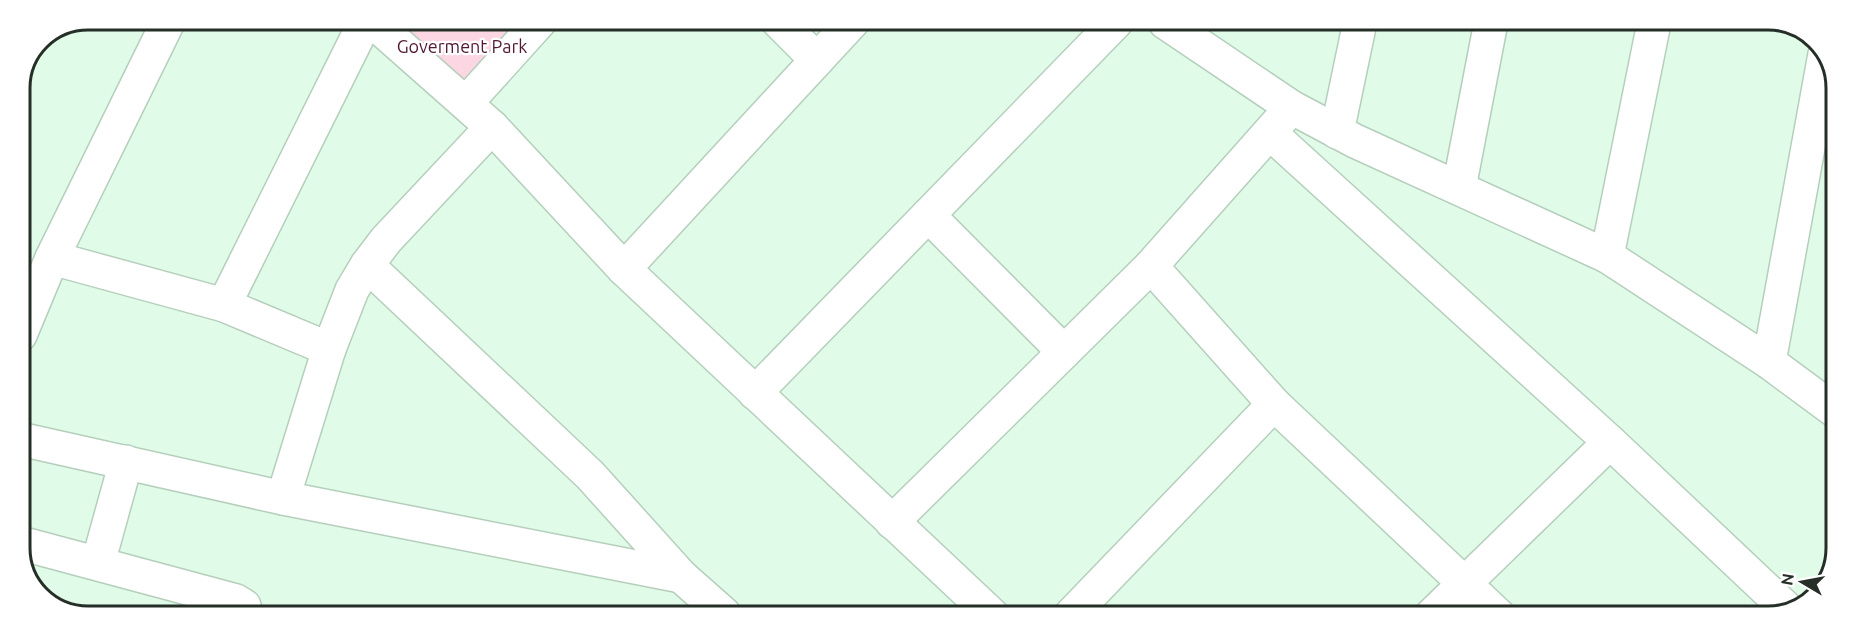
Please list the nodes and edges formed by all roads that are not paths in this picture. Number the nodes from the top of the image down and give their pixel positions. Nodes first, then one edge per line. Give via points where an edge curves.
1 (164, 30) edge
2 (361, 30) edge
3 (382, 30) edge
4 (532, 30) edge
5 (787, 30) edge
6 (845, 30) edge
7 (1108, 30) edge
8 (1177, 30) edge
9 (1358, 30) edge
10 (1490, 30) edge
11 (1653, 30) edge
12 (817, 60) junction
13 (1823, 70) edge
14 (466, 104) junction
15 (1291, 107) junction
16 (492, 127) junction
17 (1337, 132) junction
18 (1270, 133) junction
19 (1460, 188) junction
20 (928, 215) junction
21 (1607, 256) junction
22 (52, 258) junction
23 (367, 265) junction
24 (1151, 266) junction
25 (624, 268) junction
26 (224, 305) junction
27 (30, 311) edge
28 (329, 349) junction
29 (1064, 352) junction
30 (1769, 362) junction
31 (755, 393) junction
32 (1274, 404) junction
33 (1826, 404) edge
34 (30, 441) edge
35 (1610, 442) junction
36 (126, 462) junction
37 (283, 498) junction
38 (892, 522) junction
39 (30, 546) edge
40 (98, 563) junction
41 (681, 576) junction
42 (1465, 583) junction
43 (1782, 604) edge
44 (244, 606) edge
45 (715, 606) edge
46 (982, 606) edge
47 (1080, 606) edge
48 (1441, 606) edge
49 (1489, 606) edge

1 - 22 street
2 - 26 street
3 - 14 street
4 - 14 street
5 - 12 street
6 - 12 street
7 - 20 street
8 - 15 street
9 - 17 street
10 - 19 street
11 - 21 street
12 - 25 street
13 - 30 street
14 - 16 street
15 - 17 street
15 - 18 street
16 - 23 street
16 - 25 street
17 - 19 street
18 - 24 street
18 - 35 street
19 - 21 street
20 - 29 street
20 - 31 street
21 - 30 street
22 - 26 street
22 - 27 street
23 - 28 street via 352,290
23 - 41 street via 590,475
24 - 29 street
24 - 32 street
25 - 31 street
26 - 28 street
28 - 37 street
29 - 38 street
30 - 33 street
31 - 38 street
32 - 42 street
32 - 47 street
34 - 36 street
35 - 42 street
35 - 43 street
36 - 37 street
36 - 40 street
37 - 41 street
38 - 46 street
39 - 40 street
40 - 44 street
41 - 45 street
42 - 48 street
42 - 49 street

